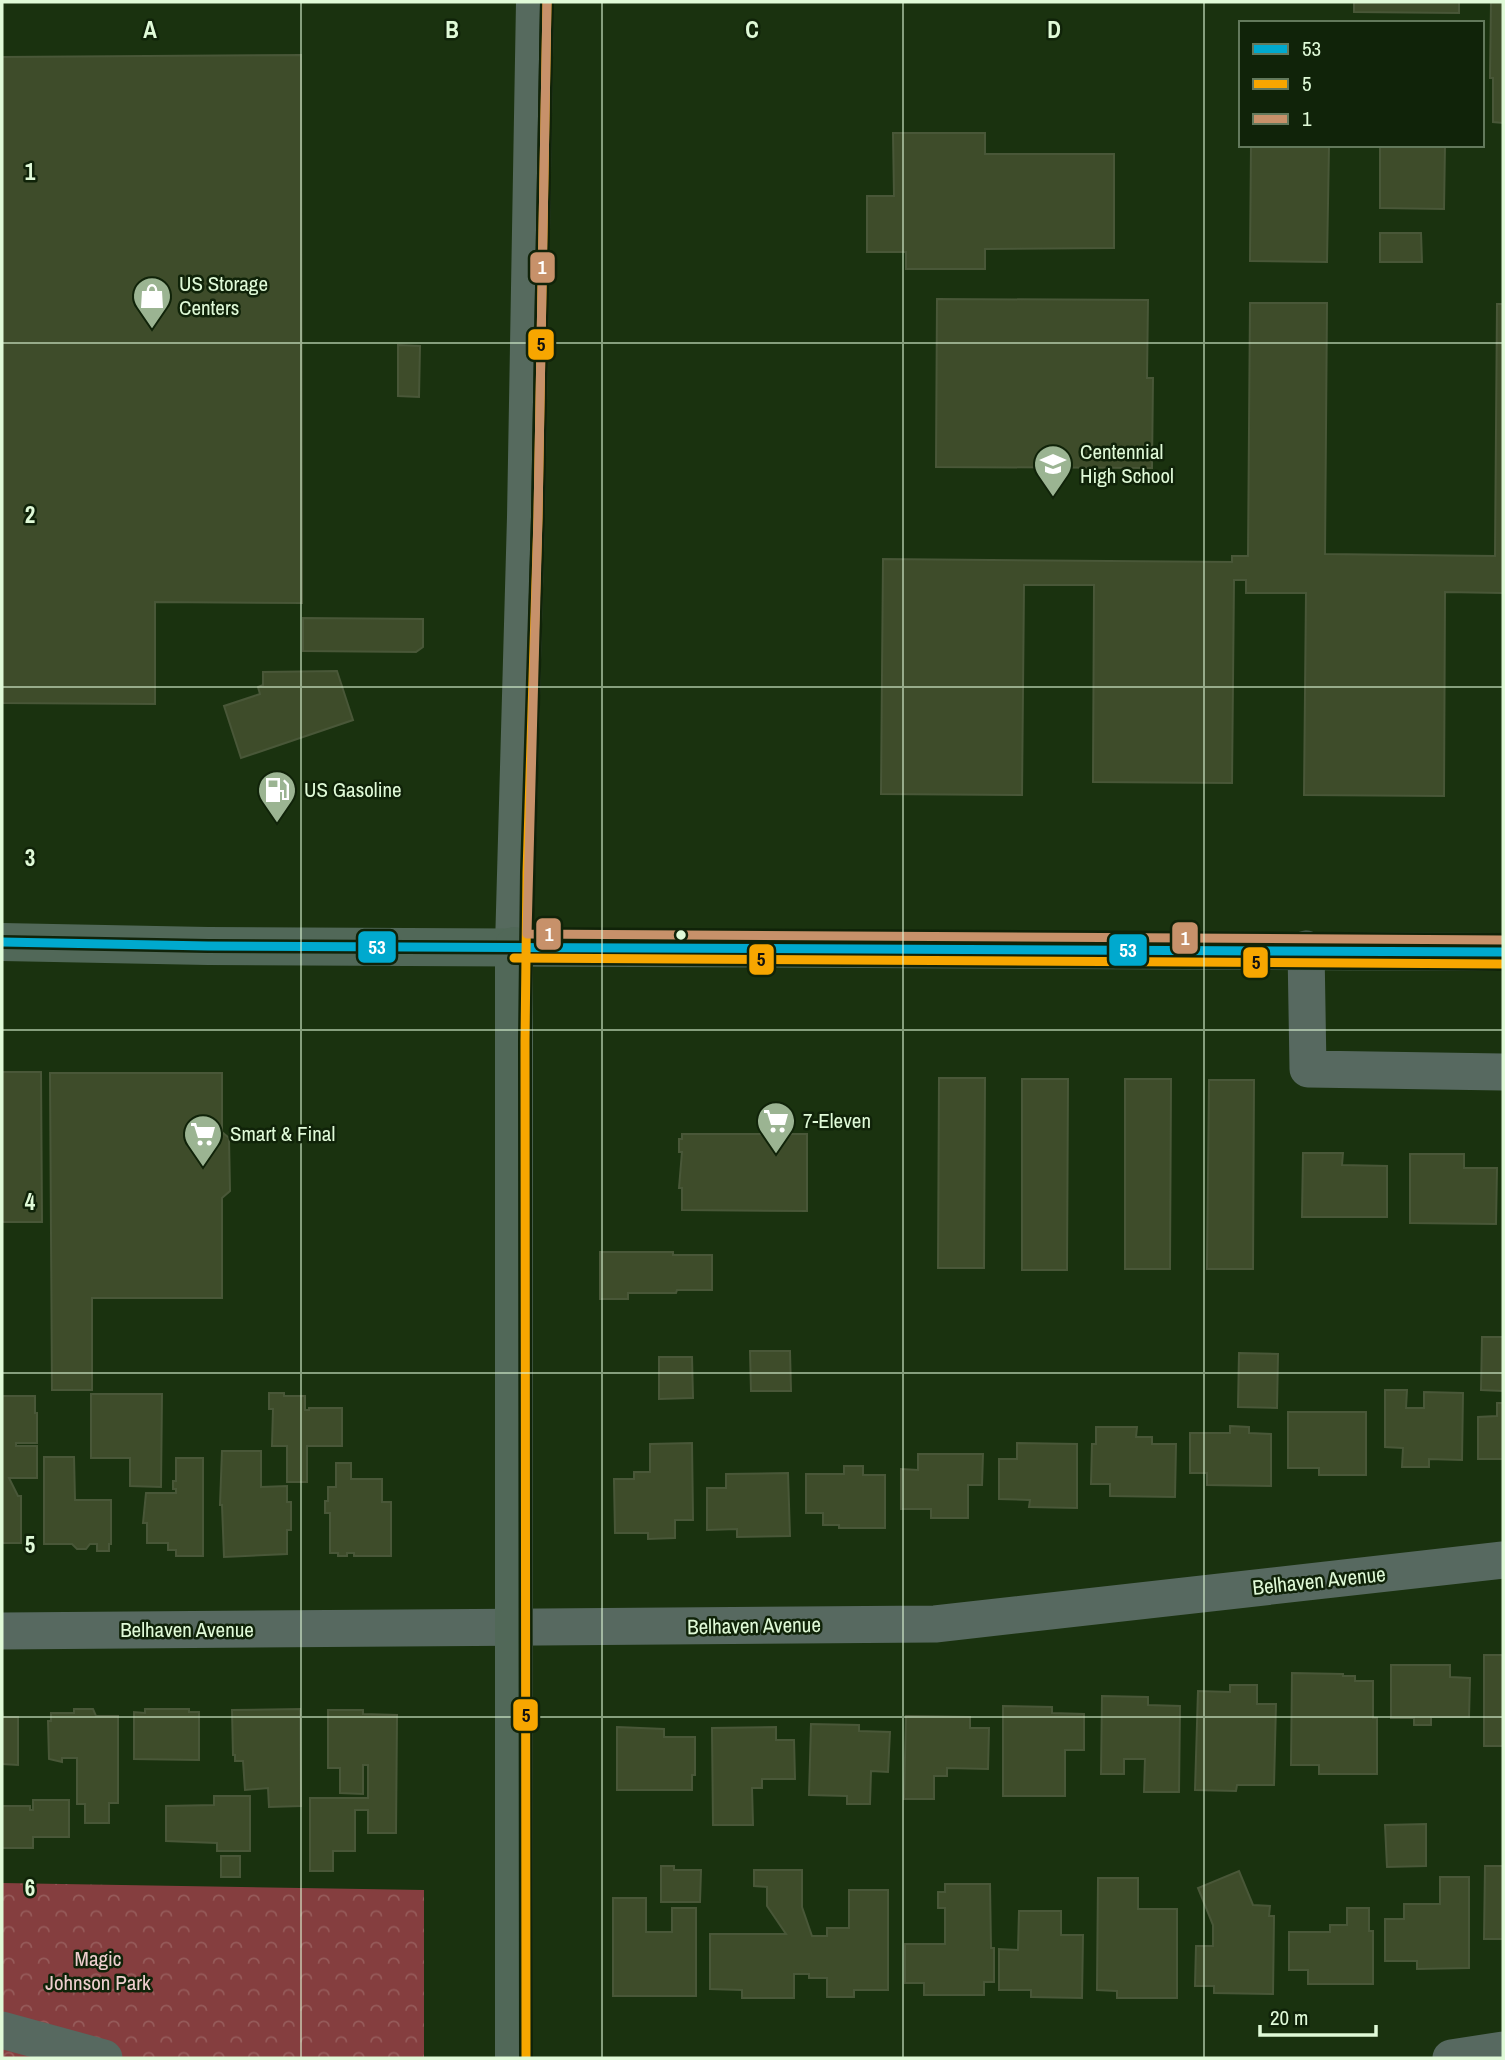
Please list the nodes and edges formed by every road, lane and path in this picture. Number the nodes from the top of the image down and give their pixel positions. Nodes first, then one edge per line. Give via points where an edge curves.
1 (535, 2) edge
2 (2, 943) edge
3 (514, 946) junction
4 (1306, 949) junction
5 (1503, 952) edge
6 (1503, 1072) edge
7 (1503, 1560) edge
8 (513, 1628) junction
9 (2, 1631) edge
10 (2, 2030) edge
11 (1503, 2050) edge
12 (104, 2058) edge
13 (514, 2058) edge
14 (1451, 2058) edge

1 - 3 main road
2 - 3 main road
3 - 4 main road
3 - 8 main road
4 - 5 main road
4 - 6 street via 1308,1069
7 - 8 street, Belhaven Avenue via 935,1624
8 - 9 street, Belhaven Avenue
8 - 13 main road
10 - 12 street
11 - 14 street

